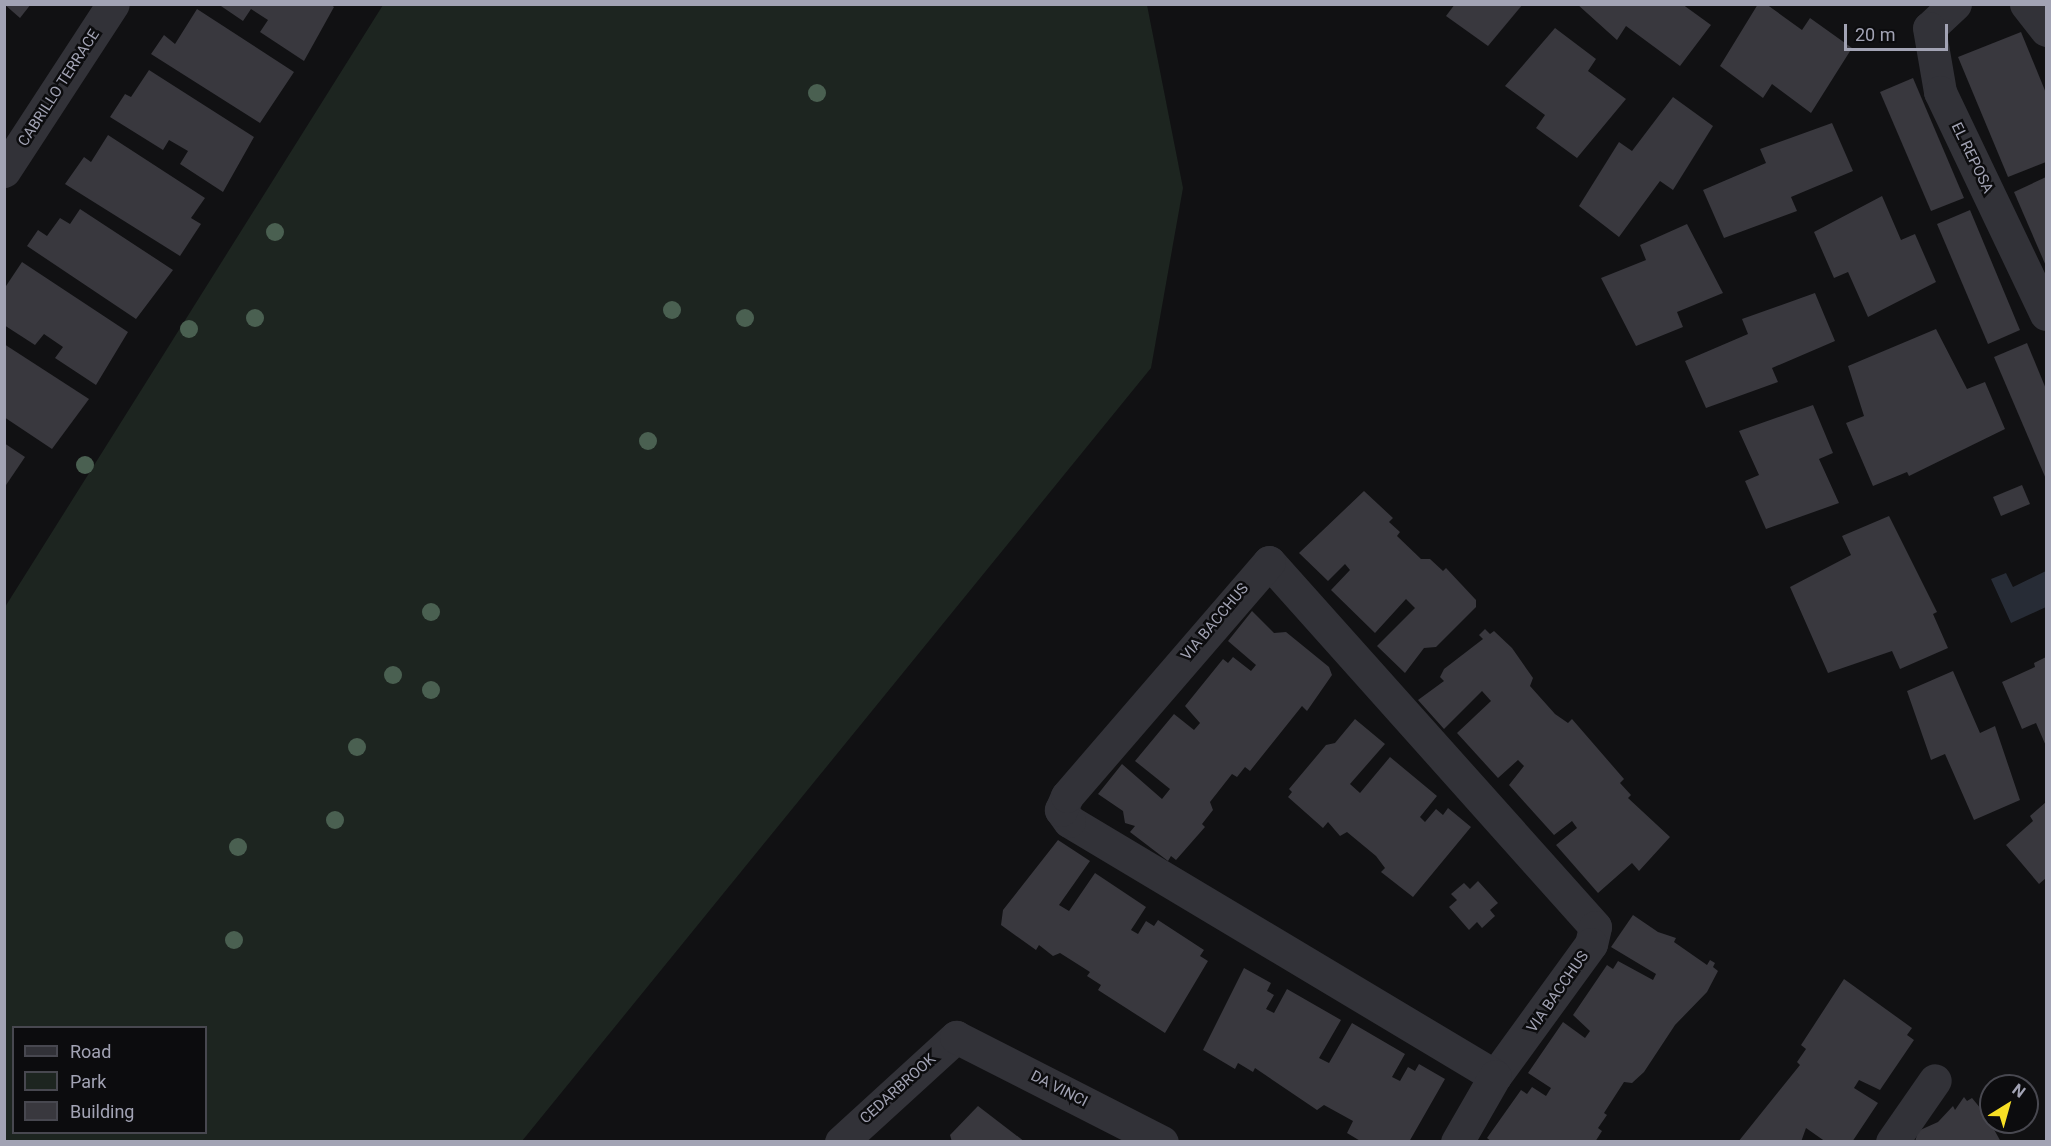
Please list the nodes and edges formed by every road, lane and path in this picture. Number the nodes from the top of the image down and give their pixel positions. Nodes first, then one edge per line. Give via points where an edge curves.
1 (112, 4) edge
2 (1955, 4) edge
3 (2026, 4) edge
4 (2046, 30) edge
5 (4, 171) edge
6 (2046, 314) edge
7 (956, 1037) joint
8 (1495, 1076) junction
9 (1935, 1080) dead end
10 (841, 1142) edge
11 (1162, 1142) edge
12 (1457, 1142) edge
13 (1892, 1142) edge

1 - 5 street, CABRILLO TERRACE
2 - 6 street, EL REPOSA via 1929,28 1940,92
3 - 4 street
7 - 10 street, CEDARBROOK
7 - 11 street, DA VINCI
8 - 8 street, VIA BACCHUS via 1591,944 1595,927 1269,562 1061,810 1069,821
8 - 12 street, VIA BACCHUS
9 - 13 street

